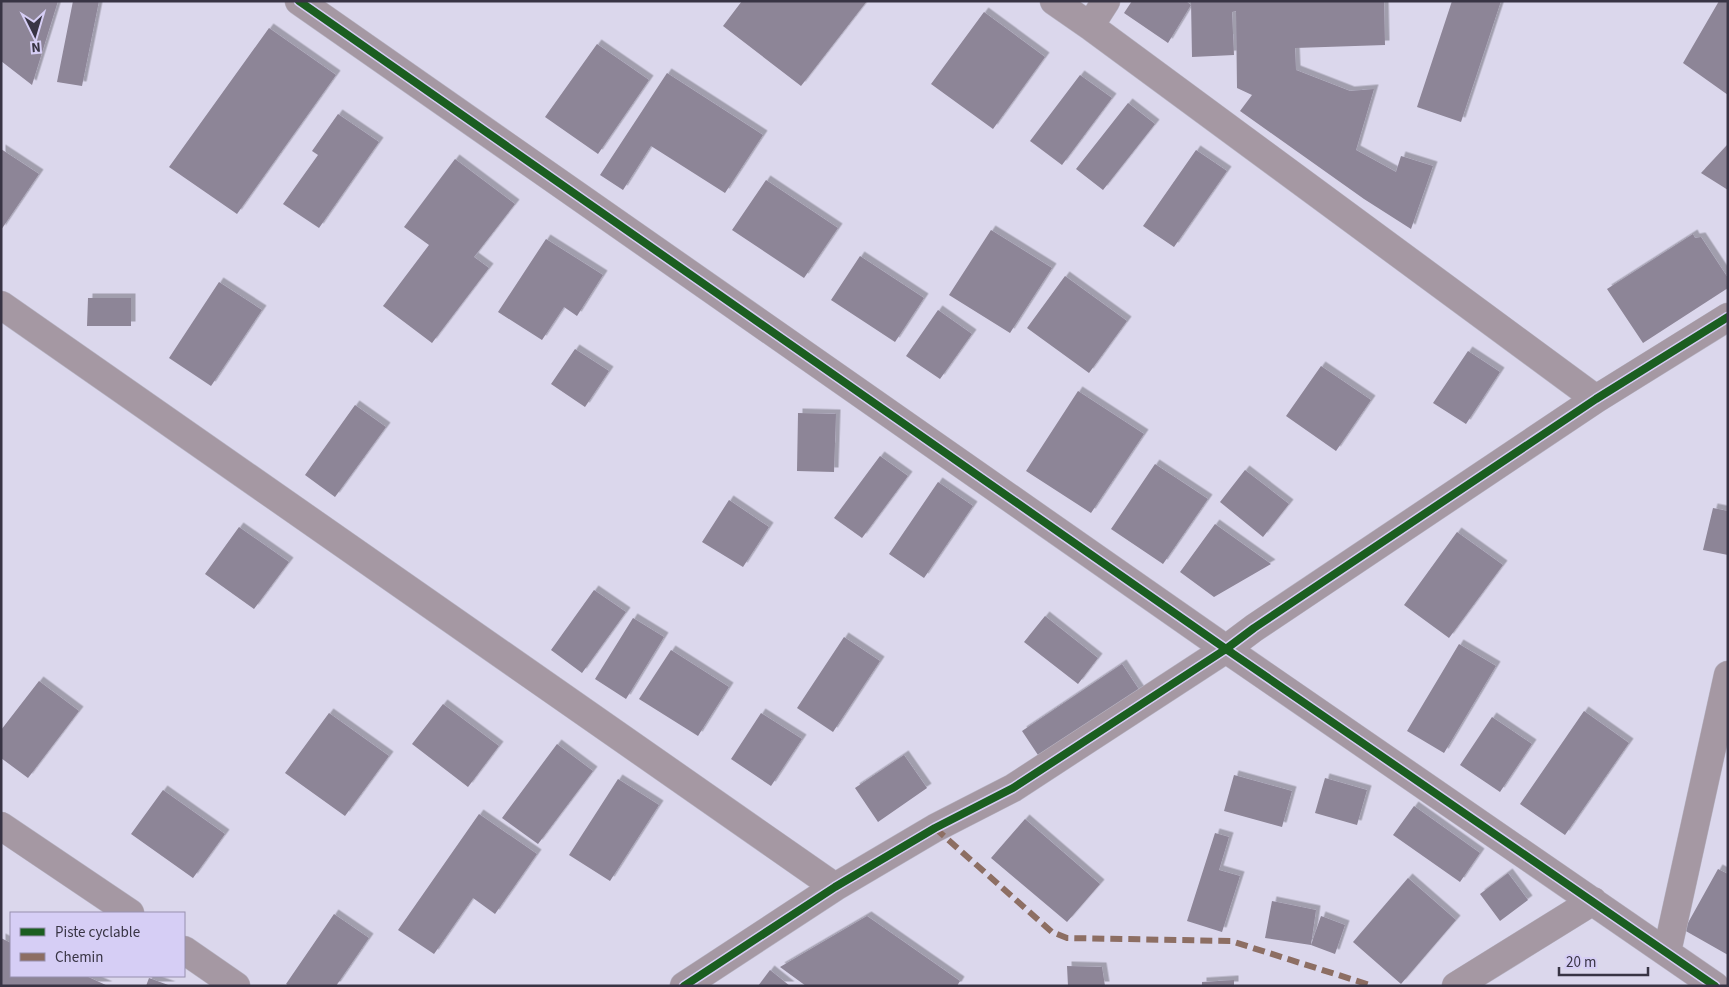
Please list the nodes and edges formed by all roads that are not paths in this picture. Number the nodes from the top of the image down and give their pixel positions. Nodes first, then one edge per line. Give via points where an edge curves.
1 (299, 1) edge
2 (1054, 1) edge
3 (1106, 1) edge
4 (1090, 26) junction
5 (1, 305) edge
6 (1728, 317) edge
7 (1596, 399) junction
8 (1226, 649) junction
9 (1728, 675) edge
10 (1, 826) edge
11 (835, 887) junction
12 (1592, 901) junction
13 (129, 912) edge
14 (185, 951) edge
15 (1667, 952) junction
16 (236, 986) edge
17 (684, 986) edge
18 (1456, 986) edge
19 (1715, 986) edge

1 - 8 street
2 - 4 street
3 - 4 street
4 - 7 street
5 - 11 street
6 - 7 street
7 - 8 street
8 - 11 street via 1013,788 935,828
8 - 12 street
9 - 15 street
10 - 13 street
11 - 17 street
12 - 15 street
12 - 18 street
14 - 16 street
15 - 19 street

